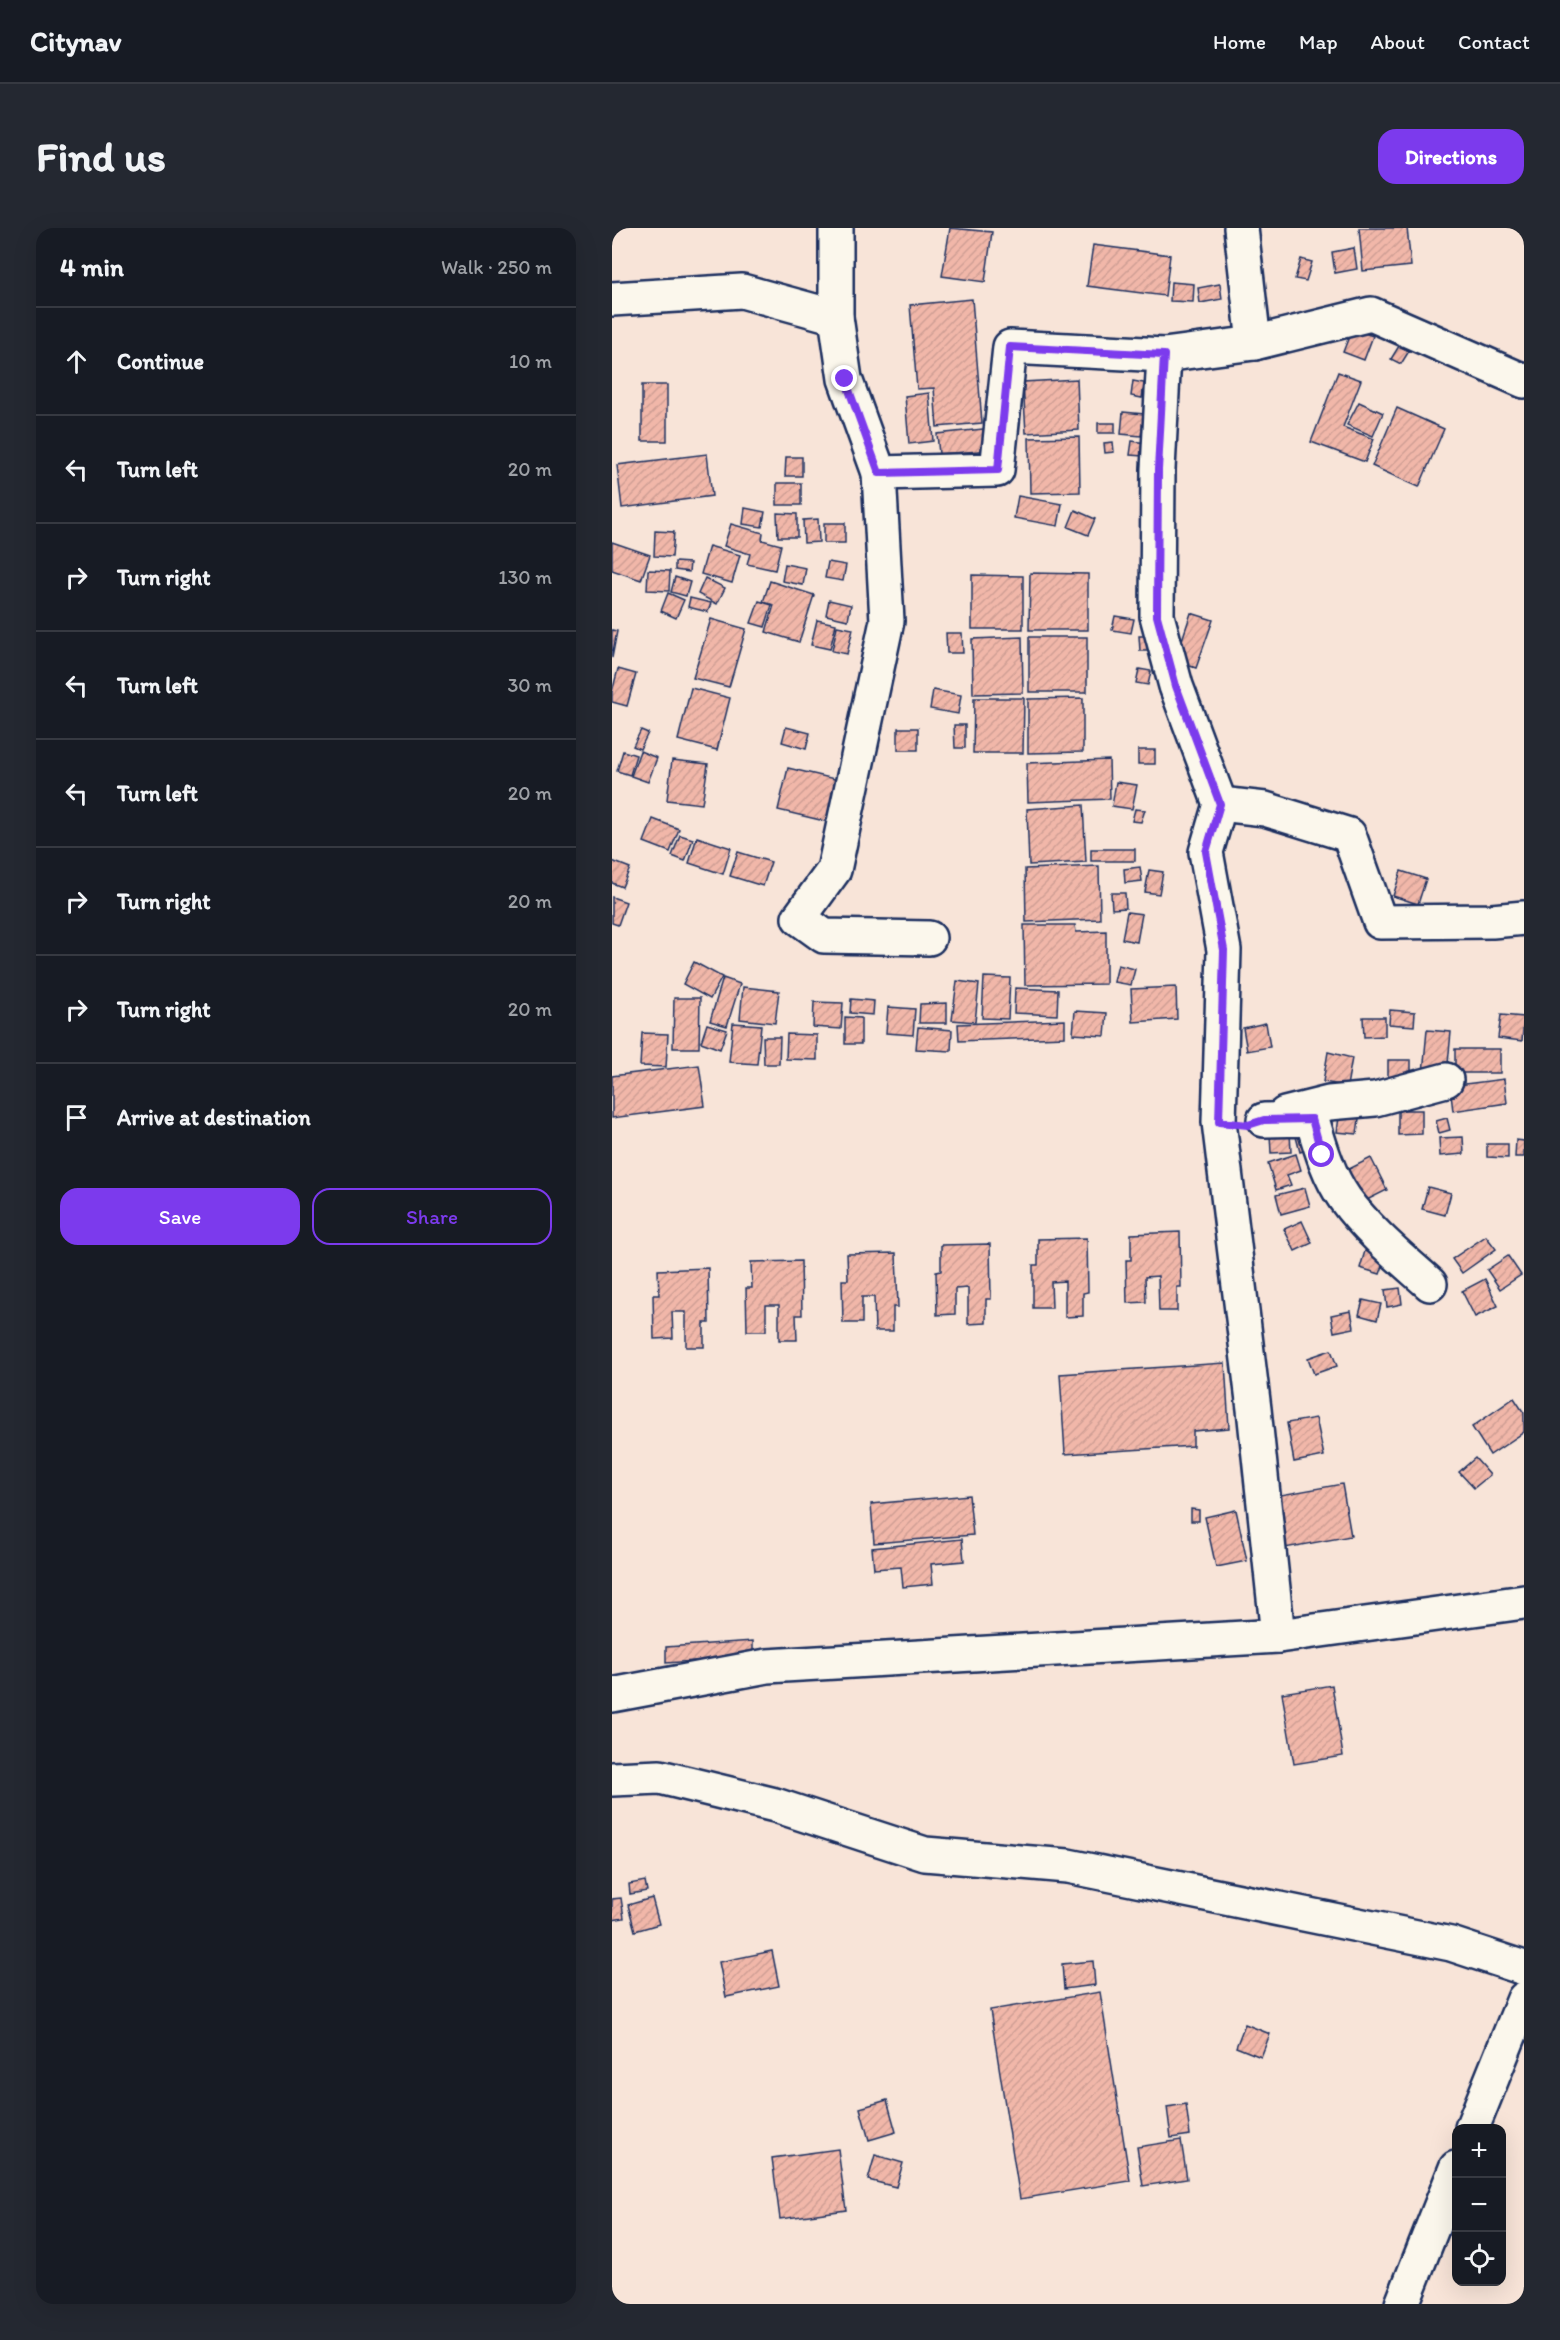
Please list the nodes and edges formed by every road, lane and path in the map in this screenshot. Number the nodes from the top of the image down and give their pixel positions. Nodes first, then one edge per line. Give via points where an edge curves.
1 (836, 228) edge
2 (1241, 228) edge
3 (612, 299) edge
4 (836, 317) junction
5 (1254, 343) junction
6 (1164, 355) junction
7 (1524, 381) edge
8 (879, 473) junction
9 (1220, 804) junction
10 (1524, 918) edge
11 (929, 938) dead end
12 (1446, 1080) dead end
13 (1264, 1120) junction
14 (1219, 1122) junction
15 (1430, 1284) dead end
16 (1524, 1602) edge
17 (1278, 1636) junction
18 (612, 1695) edge
19 (612, 1779) edge
20 (1524, 1968) edge
21 (1524, 1999) edge
22 (1474, 2124) edge
23 (1452, 2178) edge
24 (1402, 2304) edge

1 - 4 street
2 - 5 street
3 - 4 street via 742,291
4 - 8 street via 845,379
5 - 6 street
5 - 7 street via 1371,314
6 - 8 street via 1010,347 998,470
6 - 9 street via 1157,616 1176,686
8 - 11 street via 887,621 834,870 799,918 824,936
9 - 10 street via 1265,808 1349,835 1380,922
9 - 14 street via 1206,852 1224,950
12 - 13 street via 1375,1099 1329,1102
13 - 14 street via 1248,1125
13 - 15 street via 1312,1119 1322,1155 1345,1199
14 - 17 street
16 - 17 street
17 - 18 street via 766,1666
19 - 20 street via 660,1777 775,1805 925,1854 1068,1866 1450,1944
21 - 22 street
23 - 24 street

